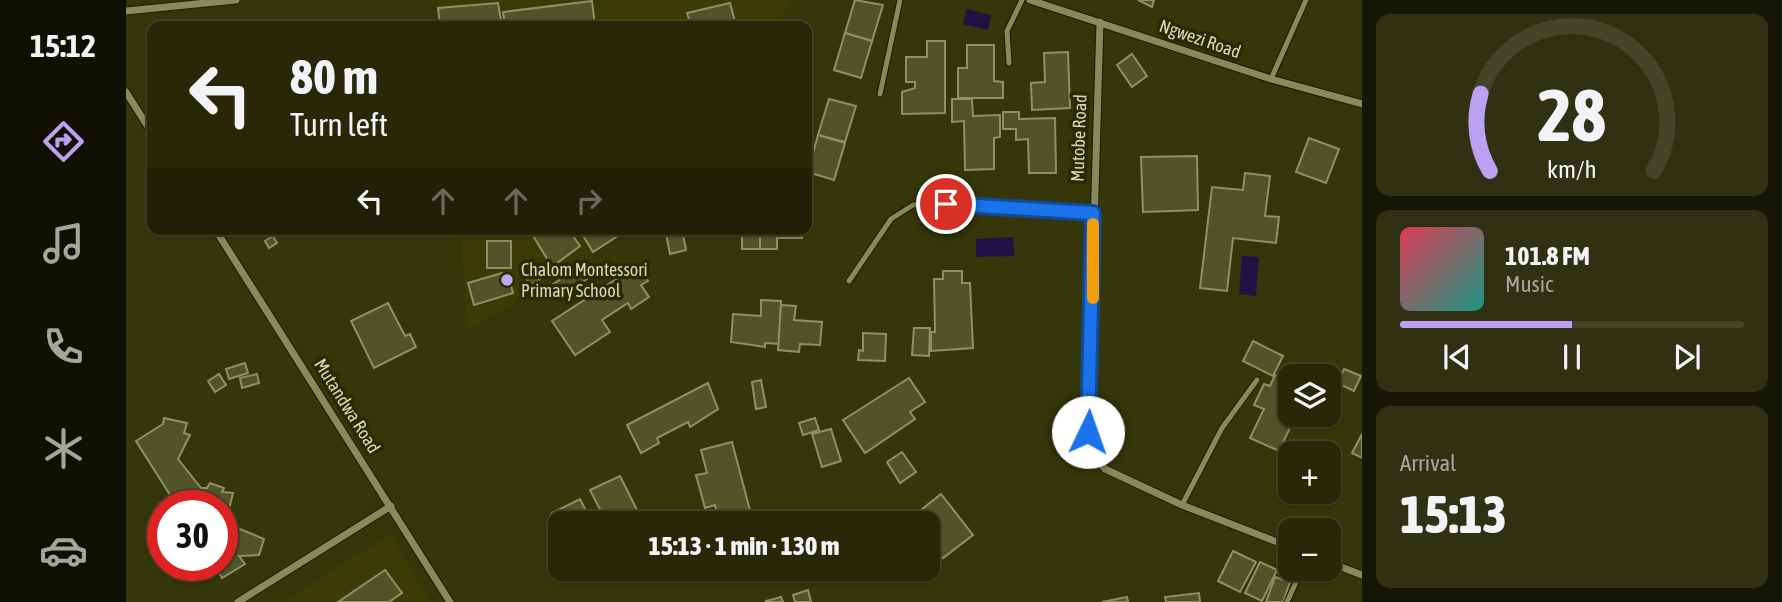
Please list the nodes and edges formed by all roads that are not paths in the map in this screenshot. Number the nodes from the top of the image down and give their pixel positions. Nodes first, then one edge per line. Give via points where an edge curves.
1 (236, 0) edge
2 (900, 0) edge
3 (1022, 0) edge
4 (1030, 0) edge
5 (1306, 0) edge
6 (126, 11) edge
7 (1100, 22) junction
8 (1009, 63) dead end
9 (1271, 79) junction
10 (126, 92) edge
11 (880, 94) dead end
12 (1362, 104) edge
13 (147, 124) edge
14 (1093, 213) junction
15 (219, 235) edge
16 (849, 281) dead end
17 (1257, 380) dead end
18 (1182, 505) junction
19 (391, 506) junction
20 (1278, 542) edge
21 (1341, 567) edge
22 (1362, 575) edge
23 (1297, 581) edge
24 (238, 602) edge
25 (450, 602) edge
26 (1287, 602) edge

1 - 6 street
2 - 11 lane
3 - 8 lane via 1007,31
4 - 7 street, Ngwezi Road
5 - 9 lane
7 - 9 street, Ngwezi Road
7 - 14 street, Mutobe Road
9 - 12 street, Ngwezi Road
10 - 13 street
14 - 16 lane via 913,205 891,219
14 - 18 street, Mutobe Road via 1090,444 1105,468
15 - 19 street, Mutandwa Road
17 - 18 lane via 1222,428
18 - 20 street, Mutobe Road
19 - 24 street
19 - 25 street, Mutandwa Road
21 - 22 street
23 - 26 lane

